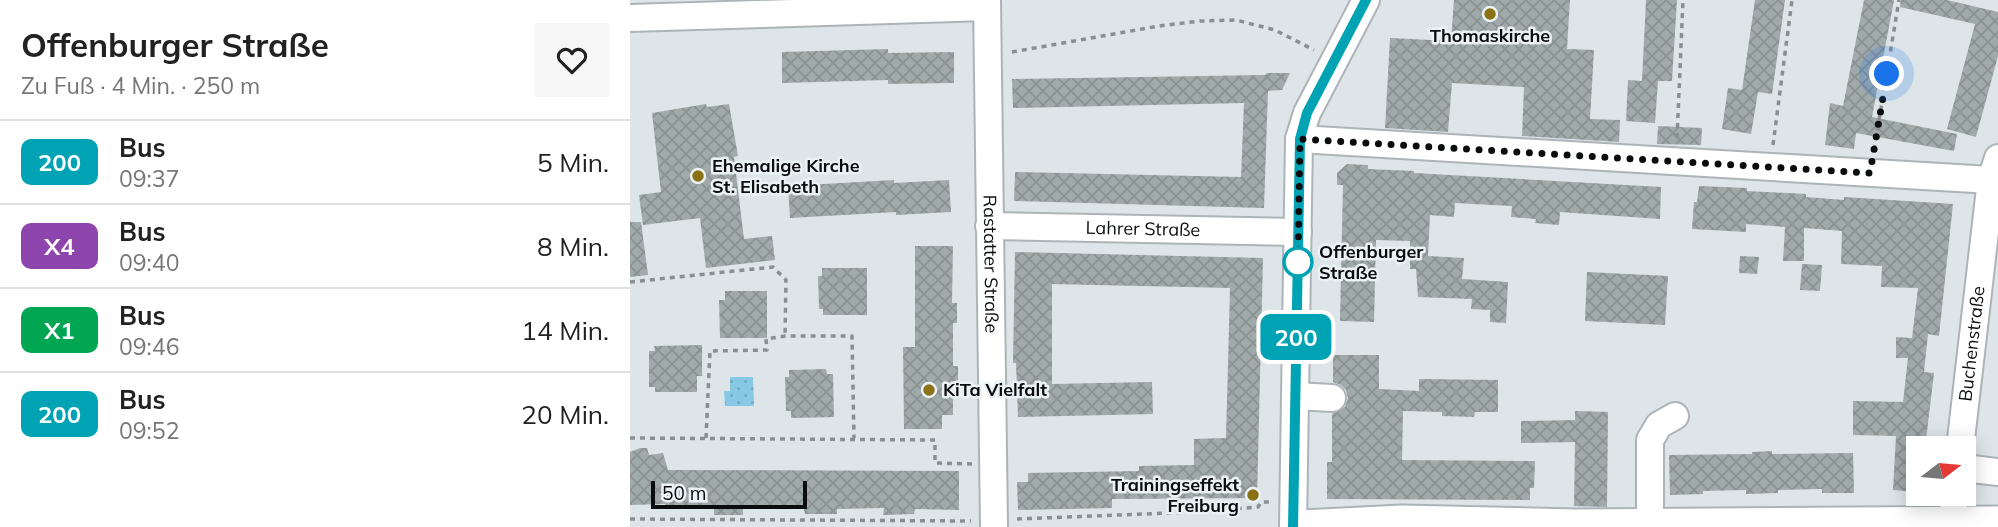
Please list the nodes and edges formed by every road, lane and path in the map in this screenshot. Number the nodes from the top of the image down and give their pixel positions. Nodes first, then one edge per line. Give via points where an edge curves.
1 (1366, 0) edge
2 (1683, 0) edge
3 (1792, 0) edge
4 (1899, 0) edge
5 (987, 3) edge
6 (630, 18) edge
7 (987, 56) junction
8 (1335, 60) junction
9 (1300, 139) junction
10 (1676, 162) junction
11 (1769, 167) junction
12 (1995, 169) edge
13 (1870, 173) junction
14 (989, 226) junction
15 (1298, 232) junction
16 (630, 282) edge
17 (785, 336) junction
18 (1295, 396) junction
19 (1332, 398) dead end
20 (1675, 416) dead end
21 (1962, 436) edge
22 (630, 438) edge
23 (706, 438) junction
24 (854, 439) junction
25 (993, 465) junction
26 (1976, 469) edge
27 (1998, 472) edge
28 (1953, 507) edge
29 (630, 519) edge
30 (1296, 519) edge
31 (1002, 522) edge
32 (1998, 523) edge
33 (1650, 525) edge

1 - 8 street
2 - 10 path
3 - 11 path
4 - 13 path
5 - 6 street
5 - 7 street, Rastatter Straße
7 - 8 path via 1158,26 1236,20 1275,30
7 - 14 street, Rastatter Straße
8 - 9 street via 1307,113
9 - 10 street
9 - 15 street
10 - 11 street
11 - 13 street
12 - 13 street
12 - 21 street, Buchenstraße
14 - 15 street, Lahrer Straße
14 - 25 street, Rastatter Straße
15 - 18 street
16 - 17 path via 773,267 786,281
17 - 23 path via 766,340 767,350 710,351
17 - 24 path via 852,336
18 - 19 street
18 - 30 street
20 - 33 street via 1659,425 1650,440
22 - 23 path
23 - 24 path
24 - 25 path via 935,440 936,463
25 - 31 street, Rastatter Straße
26 - 27 street
28 - 32 main road
28 - 33 main road
29 - 31 path
30 - 31 path via 1261,502 1258,507 1196,512
30 - 33 main road

